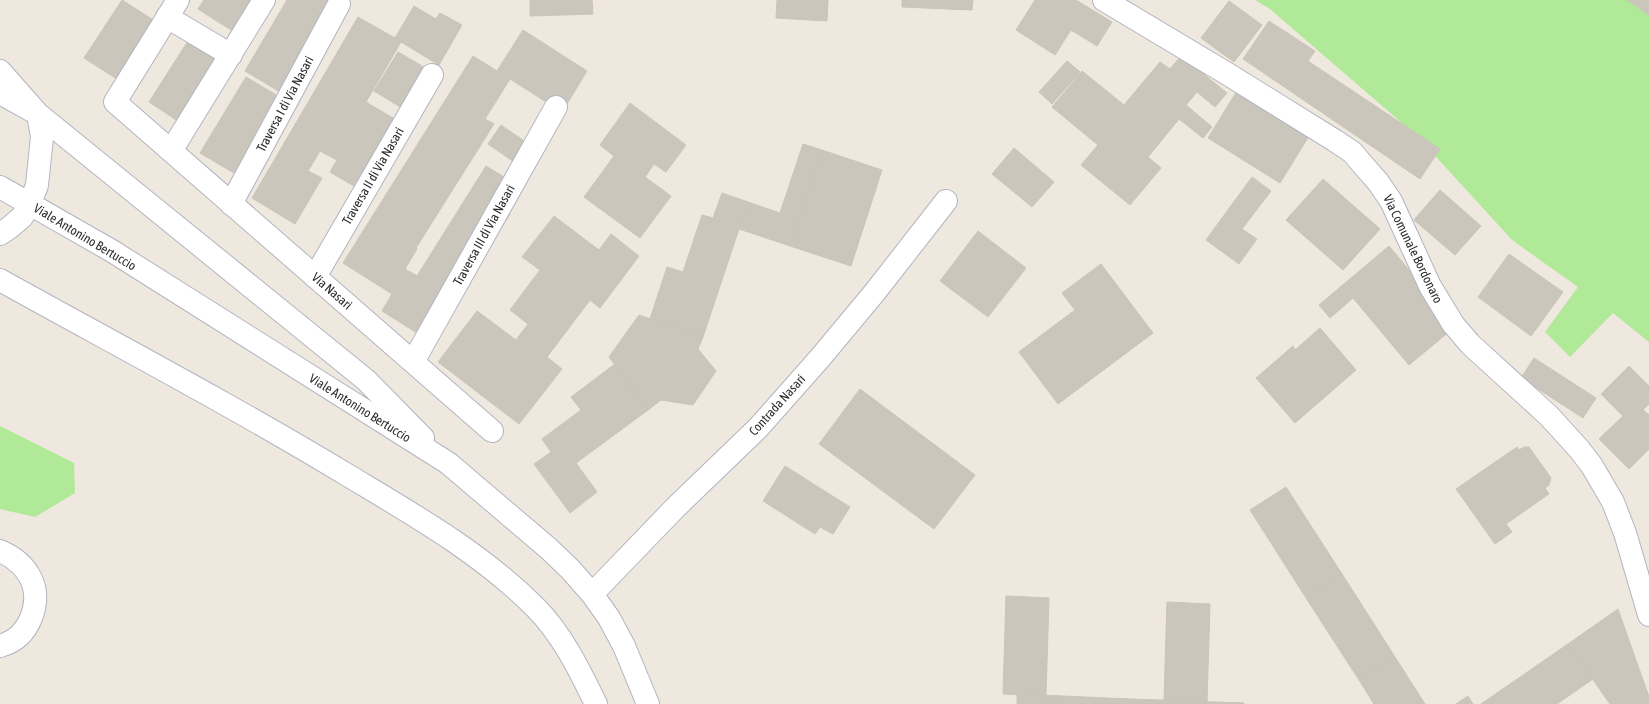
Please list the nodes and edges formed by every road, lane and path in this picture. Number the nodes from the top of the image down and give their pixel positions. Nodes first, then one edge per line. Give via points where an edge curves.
1 (264, 0) edge
2 (1104, 0) edge
3 (338, 4) dead end
4 (172, 8) edge
5 (231, 55) junction
6 (0, 71) edge
7 (432, 76) dead end
8 (0, 93) edge
9 (556, 107) dead end
10 (38, 114) junction
11 (171, 152) junction
12 (0, 187) edge
13 (946, 201) dead end
14 (30, 204) junction
15 (231, 204) junction
16 (0, 234) edge
17 (315, 277) junction
18 (0, 280) edge
19 (413, 362) junction
20 (492, 432) dead end
21 (448, 463) junction
22 (0, 551) edge
23 (592, 594) junction
24 (1649, 615) edge
25 (0, 646) edge
26 (596, 704) edge
27 (648, 704) edge

1 - 5 street
2 - 24 street, Via Comunale Bordonaro via 1352,152 1391,201 1430,286 1453,324 1470,344 1549,416 1592,466 1625,533
3 - 15 street, Traversa I di Via Nasari
4 - 5 street
4 - 11 street, Via Nasari via 115,102
5 - 11 street
6 - 10 street
7 - 17 street, Traversa II di Via Nasari
8 - 10 street
9 - 19 street, Traversa III di Via Nasari
10 - 14 street via 42,137 41,158 37,185
10 - 21 street via 366,380
11 - 15 street, Via Nasari
12 - 14 street, Viale Antonino Bertuccio
13 - 23 street, Contrada Nasari via 875,292 758,428 676,507
14 - 16 street via 22,217
14 - 21 street, Viale Antonino Bertuccio via 112,251
15 - 17 street, Via Nasari
17 - 19 street, Via Nasari
18 - 26 street via 306,450 465,548 536,608 570,652
19 - 20 street, Via Nasari
21 - 23 street, Viale Antonino Bertuccio via 548,548
22 - 25 street via 22,565 32,580 36,595 29,623 11,643
23 - 27 street, Viale Antonino Bertuccio via 624,646

